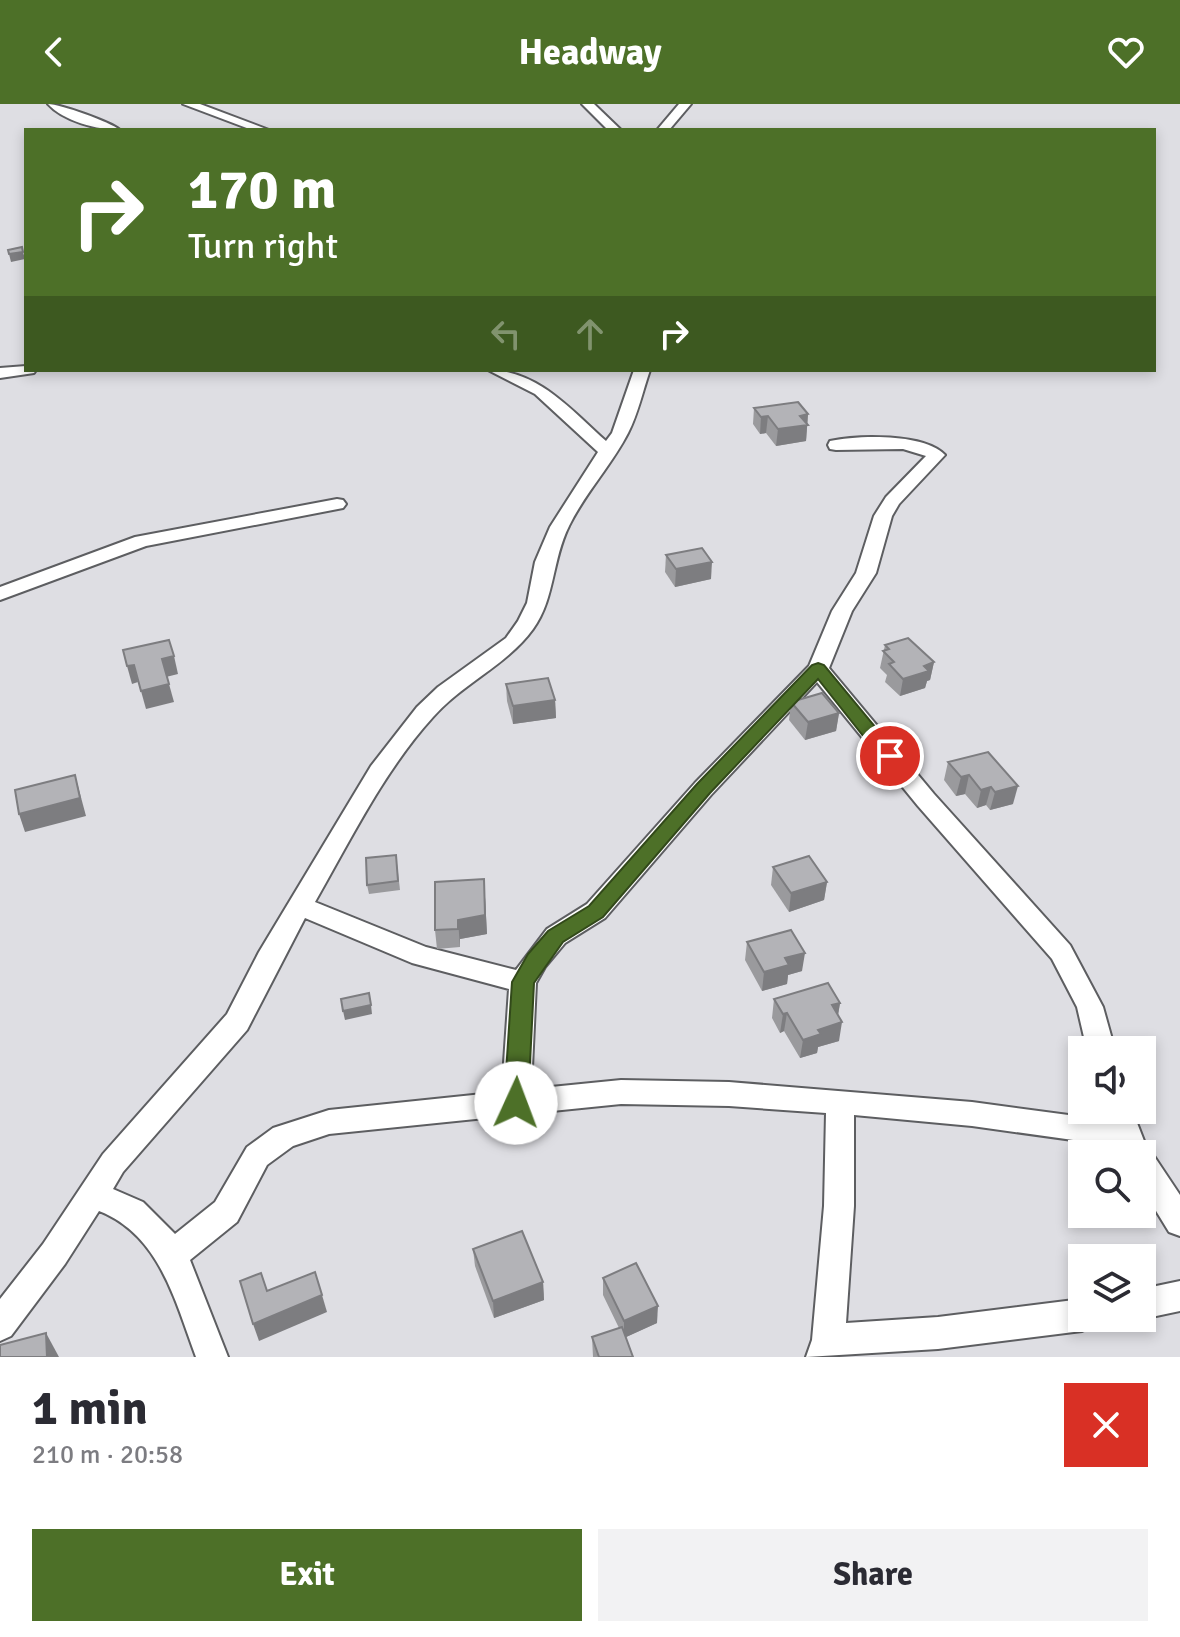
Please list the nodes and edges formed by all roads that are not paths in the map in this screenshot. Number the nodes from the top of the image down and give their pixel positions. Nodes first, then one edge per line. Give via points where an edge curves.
1 (54, 104) edge
2 (189, 104) edge
3 (588, 104) edge
4 (685, 104) edge
5 (111, 128) edge
6 (257, 128) edge
7 (613, 128) edge
8 (665, 128) edge
9 (24, 370) edge
10 (500, 372) edge
11 (641, 372) edge
12 (0, 373) edge
13 (836, 445) dead end
14 (607, 451) junction
15 (337, 504) dead end
16 (0, 594) edge
17 (818, 669) junction
18 (300, 906) junction
19 (523, 982) junction
20 (1097, 1036) edge
21 (840, 1102) junction
22 (516, 1103) junction
23 (1126, 1133) edge
24 (1156, 1184) edge
25 (92, 1195) junction
26 (1180, 1222) edge
27 (172, 1255) junction
28 (1180, 1296) edge
29 (1156, 1301) edge
30 (1068, 1317) edge
31 (0, 1325) edge
32 (825, 1348) edge
33 (212, 1357) edge

1 - 5 street via 62,112
2 - 6 street
3 - 7 street
4 - 8 street
9 - 12 street
10 - 14 street via 541,391
11 - 14 street via 628,417
13 - 17 street via 908,444 936,455 883,516 866,573 842,611
14 - 18 street via 559,527 528,622 513,642 425,712 379,771
15 - 16 street via 142,541
17 - 19 street via 596,911 556,936
17 - 20 street via 1061,952 1090,1007
18 - 19 street via 421,956
18 - 25 street via 237,1022 132,1139
19 - 22 street
21 - 22 street via 621,1092
21 - 23 street
21 - 32 street via 839,1206
22 - 27 street via 329,1122 283,1137 257,1156 226,1212
24 - 26 street
25 - 27 street via 131,1211
25 - 31 street
27 - 33 street
28 - 29 street
30 - 32 street

